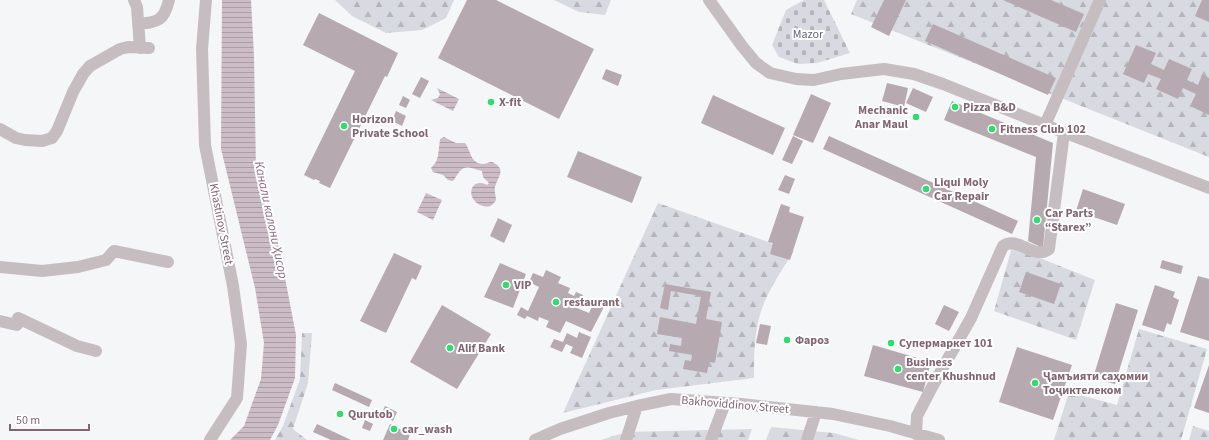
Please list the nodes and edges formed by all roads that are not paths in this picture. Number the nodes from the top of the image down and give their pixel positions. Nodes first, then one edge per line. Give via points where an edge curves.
1 (134, 0) edge
2 (169, 0) edge
3 (206, 0) edge
4 (709, 0) edge
5 (1100, 0) edge
6 (138, 24) junction
7 (1045, 125) junction
8 (0, 129) edge
9 (1064, 133) junction
10 (1209, 188) edge
11 (168, 262) dead end
12 (0, 267) edge
13 (0, 321) edge
14 (96, 351) dead end
15 (725, 403) junction
16 (637, 406) junction
17 (816, 412) junction
18 (916, 434) junction
19 (210, 440) edge
20 (535, 440) edge
21 (626, 440) edge
22 (711, 440) edge
23 (807, 440) edge
24 (939, 440) edge

1 - 6 street
2 - 6 street via 165,14 158,20
3 - 19 street, Khastinov Street via 202,49 205,145 233,286 241,344 237,398
4 - 7 street via 756,63 770,73 814,80 884,69 914,74
5 - 7 street
6 - 8 street via 145,48 120,49 90,66 73,92 52,138 42,141 25,140
7 - 9 street
9 - 10 street
9 - 18 street via 1049,249 1039,253 1012,242 1003,246 971,318 917,416
11 - 12 street via 114,251 106,260 78,267 42,271
13 - 14 street via 17,325 18,318 77,346
15 - 16 street, Bakhoviddinov Street via 671,399
15 - 17 street, Bakhoviddinov Street
15 - 22 street
16 - 20 street, Bakhoviddinov Street
16 - 21 street
17 - 18 street, Bakhoviddinov Street via 890,426
17 - 23 street
18 - 24 street, Bakhoviddinov Street

